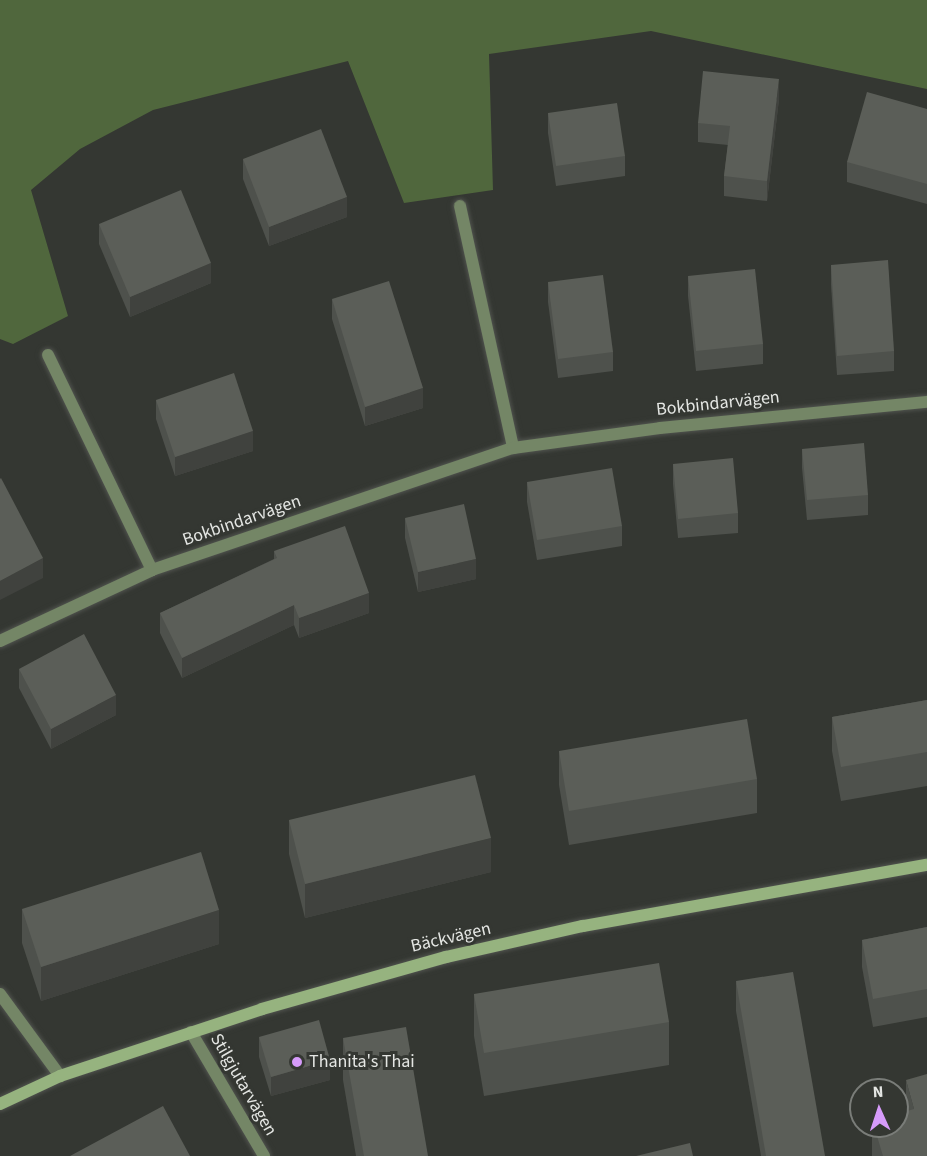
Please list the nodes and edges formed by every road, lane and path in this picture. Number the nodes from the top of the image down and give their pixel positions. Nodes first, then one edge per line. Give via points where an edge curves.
1 (460, 206) dead end
2 (48, 355) dead end
3 (927, 402) edge
4 (513, 448) junction
5 (152, 570) junction
6 (0, 641) edge
7 (927, 865) edge
8 (0, 994) edge
9 (191, 1032) junction
10 (60, 1076) junction
11 (0, 1104) edge
12 (264, 1156) edge

1 - 4 street
2 - 5 street
3 - 4 street, Bokbindarvägen via 660,428
4 - 5 street, Bokbindarvägen
5 - 6 street, Bokbindarvägen
7 - 9 street, Bäckvägen via 594,924 446,957 323,989
8 - 10 street
9 - 10 street, Bäckvägen
9 - 12 street, Stilgjutarvägen
10 - 11 street, Bäckvägen

